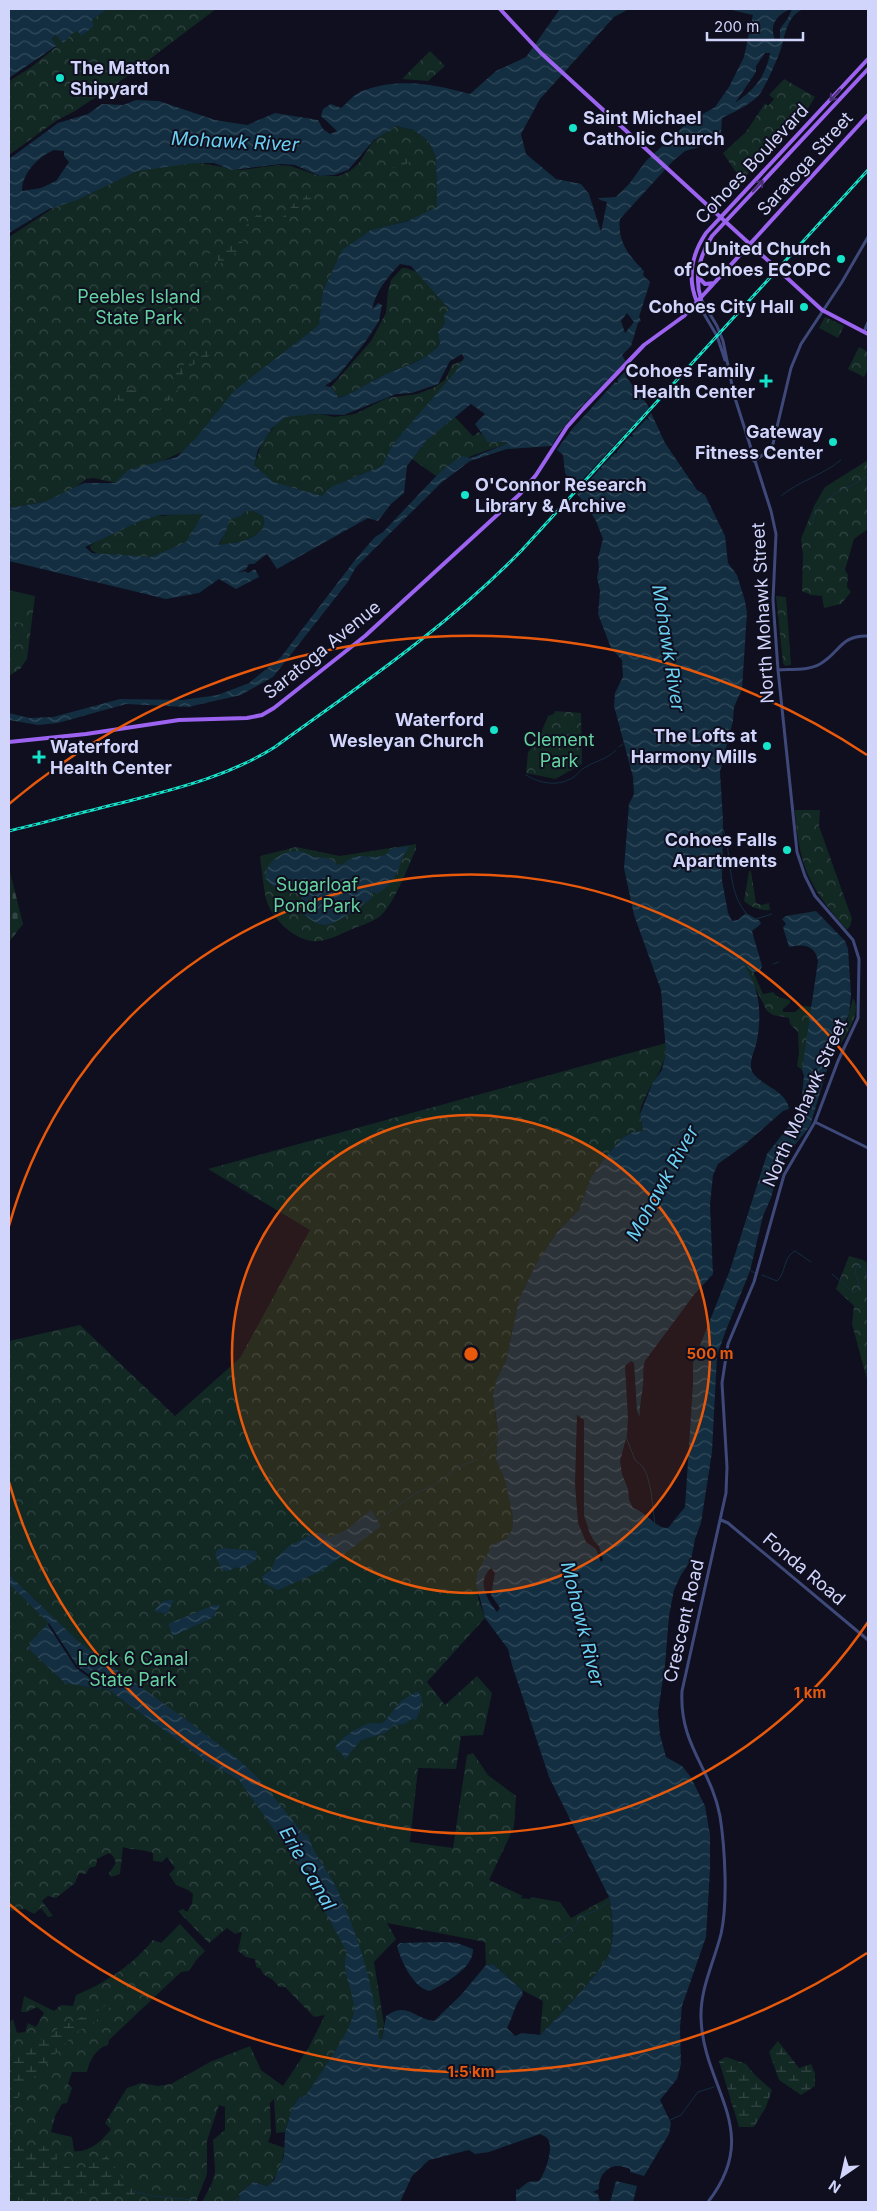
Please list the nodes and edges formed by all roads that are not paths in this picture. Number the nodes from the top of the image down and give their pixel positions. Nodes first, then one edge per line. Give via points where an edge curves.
1 (500, 9) edge
2 (868, 59) edge
3 (868, 69) edge
4 (868, 115) edge
5 (720, 217) junction
6 (725, 221) junction
7 (868, 237) edge
8 (750, 244) junction
9 (698, 277) junction
10 (716, 282) junction
11 (701, 298) junction
12 (697, 302) junction
13 (822, 310) junction
14 (868, 322) edge
15 (866, 333) edge
16 (726, 363) junction
17 (754, 461) junction
18 (520, 494) joint
19 (868, 636) edge
20 (778, 670) junction
21 (9, 742) edge
22 (815, 1122) junction
23 (868, 1148) edge
24 (727, 1447) joint
25 (721, 1520) junction
26 (868, 1640) edge
27 (708, 2202) edge

1 - 5 main road via 533,46
2 -> 5 main road, Cohoes Boulevard
6 -> 3 main road, Cohoes Boulevard
4 - 8 main road, Saratoga Street
5 - 6 main road
5 - 12 main road, Cohoes Boulevard via 703,238 694,259 692,282
6 - 8 main road
6 - 9 main road, Cohoes Boulevard via 706,246
7 - 13 street
8 - 10 main road, Saratoga Street
8 - 13 main road
9 - 10 main road via 705,284
9 - 11 main road, Cohoes Boulevard
10 - 11 main road, Saratoga Street
11 - 12 main road, Saratoga Street
11 - 16 street via 717,326 726,352
12 - 16 street via 717,336
12 - 18 main road, Saratoga Street via 631,358 572,422
13 - 15 main road
13 - 17 street via 791,368 772,448
14 - 15 street
16 - 17 street, North Mohawk Street
17 - 20 street, North Mohawk Street via 776,530 773,600
18 - 21 main road, Saratoga Avenue via 366,636 267,712 247,718 179,720
19 - 20 street via 847,639 818,666
20 - 22 street, North Mohawk Street via 797,852 815,896 853,940 858,959 858,1018
22 - 23 street
22 - 24 street, North Mohawk Street via 784,1175 754,1282 727,1350 722,1383
24 - 25 street, Crescent Road via 727,1478
25 - 26 street, Fonda Road
25 - 27 street, Crescent Road via 685,1669 681,1704 688,1740 720,1815 722,1841 724,1915 703,1994 701,2016 703,2040 728,2115 732,2142 722,2183

